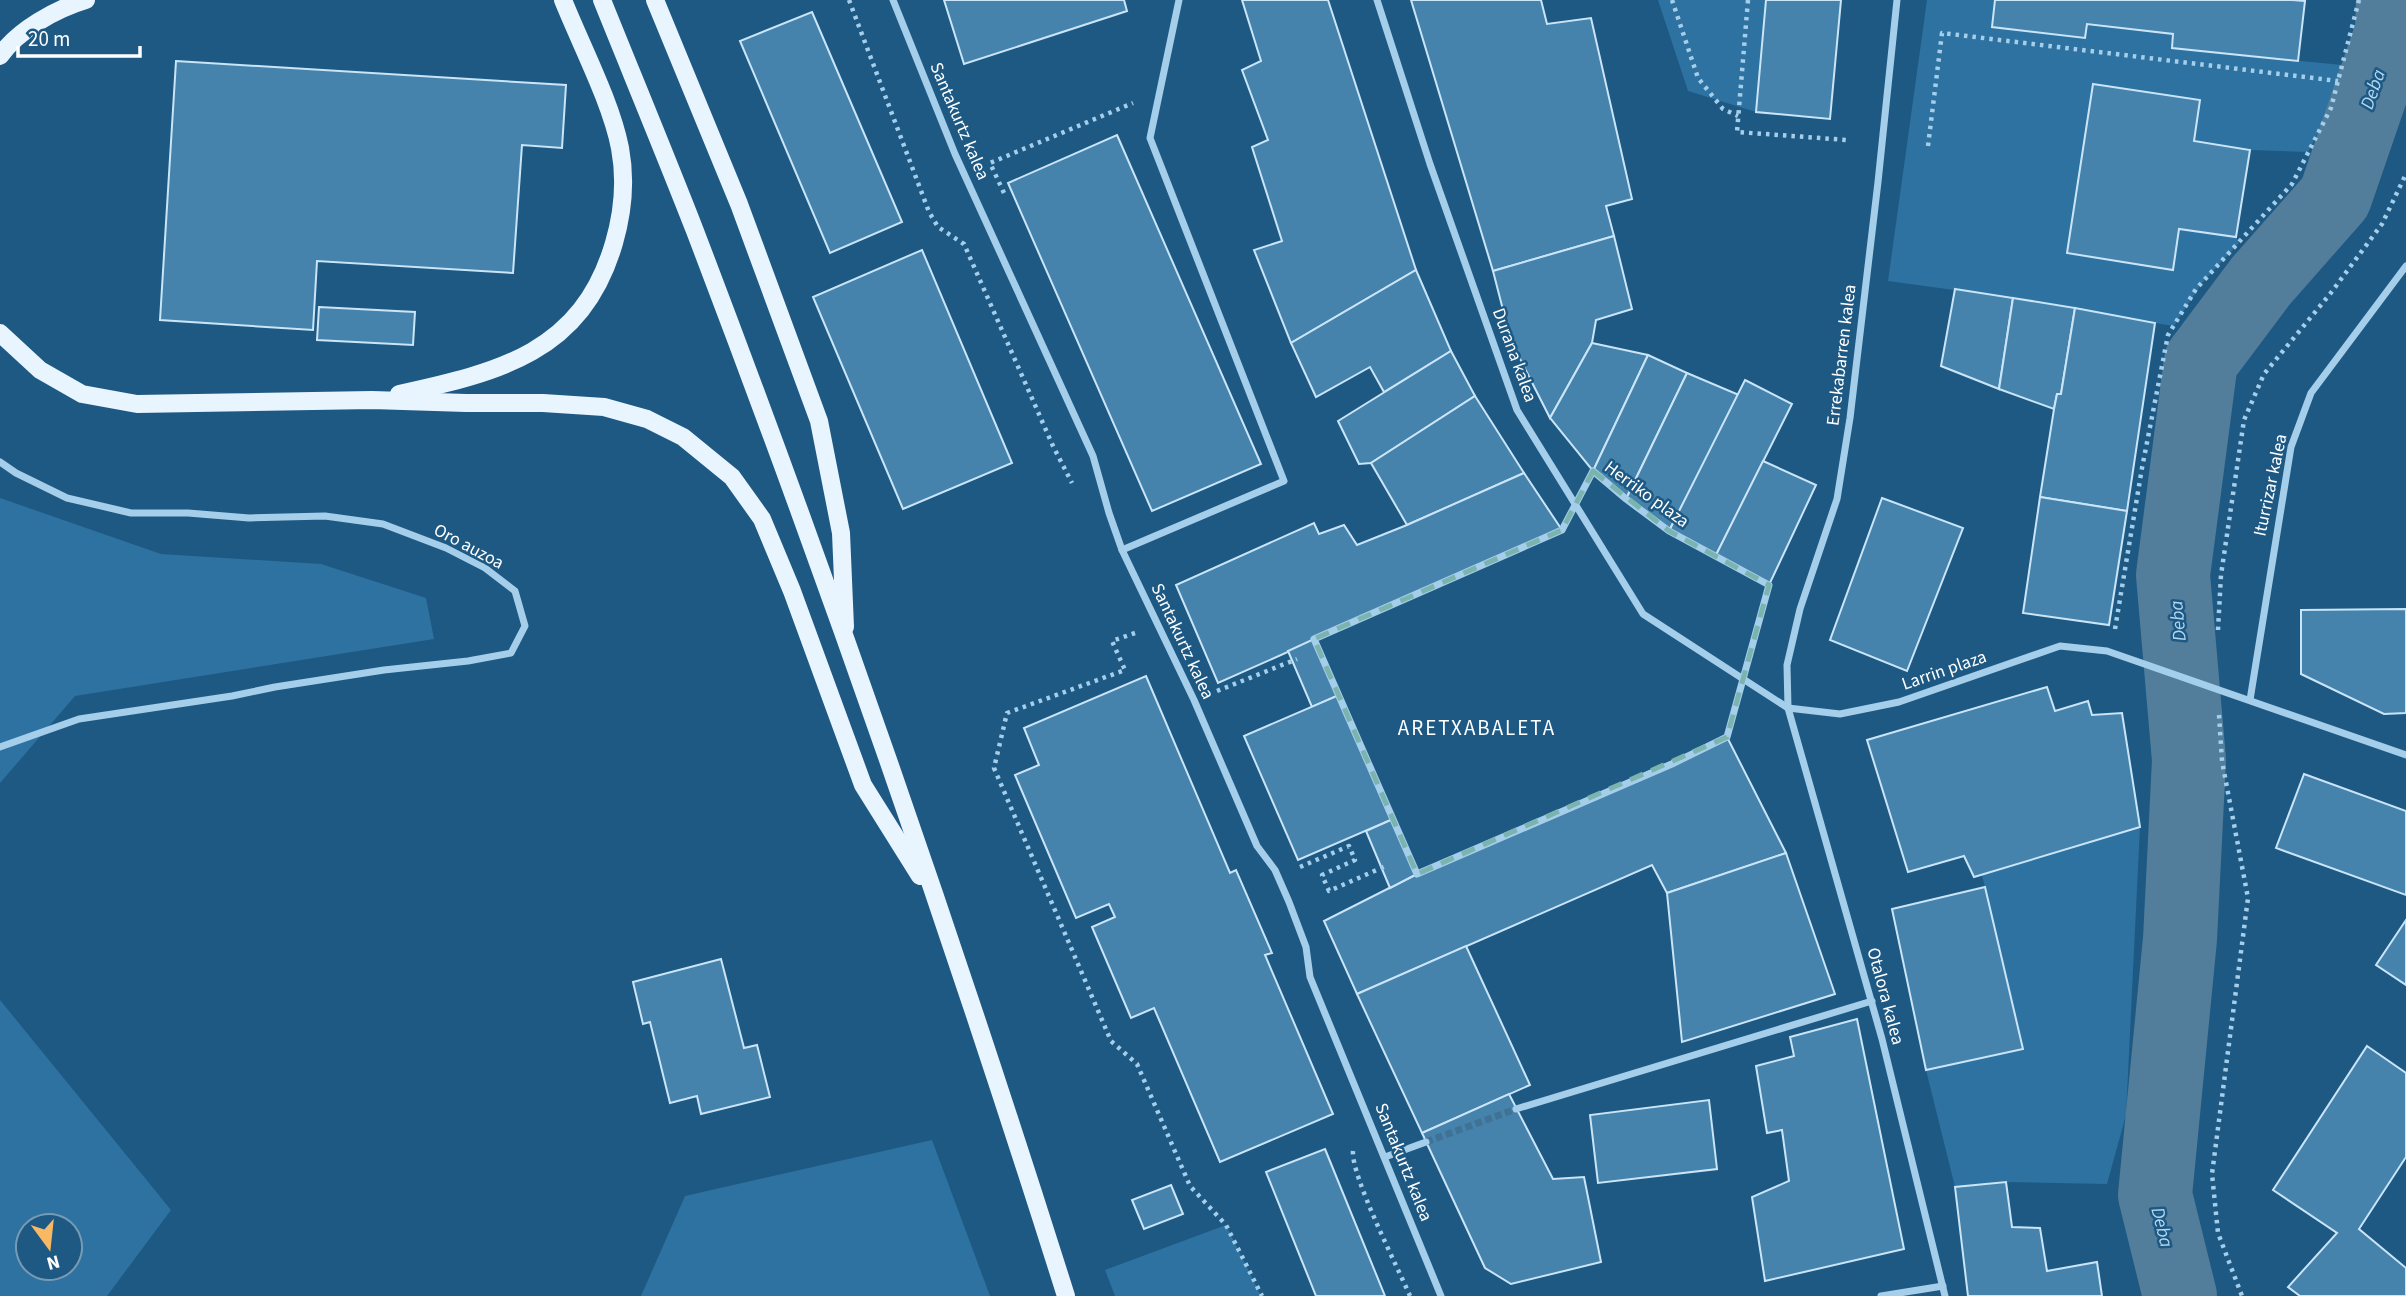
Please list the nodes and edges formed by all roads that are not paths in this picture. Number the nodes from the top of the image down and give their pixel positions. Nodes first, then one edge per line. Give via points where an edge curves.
1 (86, 0) edge
2 (602, 0) edge
3 (655, 0) edge
4 (893, 0) edge
5 (1179, 0) edge
6 (1377, 0) edge
7 (1897, 0) edge
8 (564, 3) edge
9 (0, 56) edge
10 (2406, 266) edge
11 (0, 333) edge
12 (372, 400) junction
13 (0, 462) edge
14 (1576, 505) junction
15 (1122, 550) junction
16 (846, 645) junction
17 (1743, 678) junction
18 (2250, 700) junction
19 (1788, 708) junction
20 (0, 747) edge
21 (2406, 755) edge
22 (939, 905) junction
23 (1872, 1001) junction
24 (1516, 1109) tunnel mouth
25 (1426, 1142) tunnel mouth
26 (1385, 1157) junction
27 (1943, 1286) junction
28 (1066, 1296) edge
29 (1441, 1296) edge
30 (1881, 1296) edge
31 (1945, 1296) edge

1 - 9 main road via 62,7 9,44
2 - 16 main road via 694,229
3 - 16 main road via 739,204 820,421 841,533
4 - 15 street, Santakurtz kalea via 955,154 1093,456
5 - 15 street via 1150,138 1283,481
6 - 14 street, Durana kalea via 1517,410
7 - 19 street, Errekabarren kalea via 1838,499 1800,609 1787,665
8 - 12 main road via 609,112 624,179 621,219 597,289 552,340 522,358 480,375
10 - 18 street, Iturrizar kalea via 2311,393 2291,447
11 - 12 main road via 40,370 82,394 137,404
12 - 22 main road via 604,407 647,419 683,437 732,477 762,519 863,785
13 - 20 street, Oro auzoa via 67,498 131,513 325,516 383,524 485,568 515,591 525,626 511,653 79,719
14 - 17 street, Durana kalea via 1643,614
14 - 17 street, Herriko plaza via 1593,471 1669,530 1769,585
14 - 17 street, Herriko plaza via 1562,530 1314,639 1417,874 1727,737
15 - 26 street, Santakurtz kalea via 1257,846 1275,870 1289,902 1306,947 1310,977
16 - 22 main road
17 - 19 street, Durana kalea
18 - 19 street, Larrin plaza via 2107,651 2060,646 1899,702 1840,714
18 - 21 street, Larrin plaza
19 - 23 street, Otalora kalea
22 - 28 main road
23 - 24 street
23 - 27 street, Otalora kalea
25 - 26 street
26 - 29 street, Santakurtz kalea
27 - 30 street
27 - 31 street, Otalora kalea

